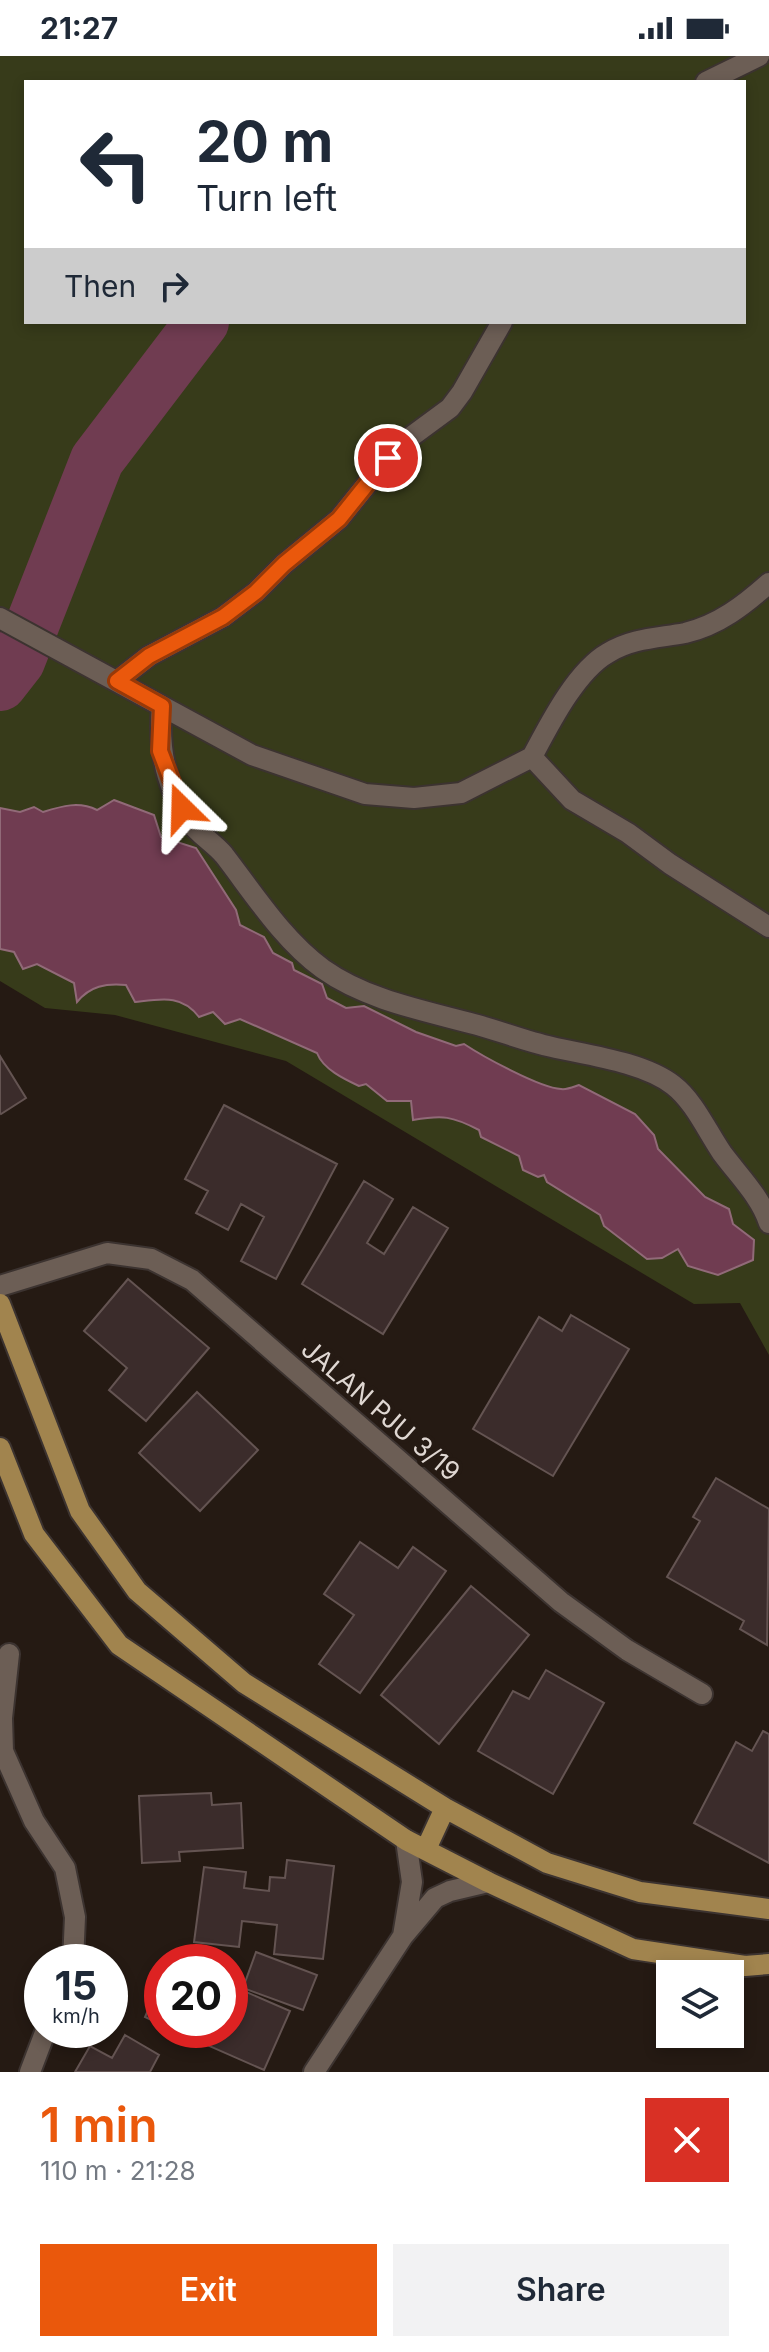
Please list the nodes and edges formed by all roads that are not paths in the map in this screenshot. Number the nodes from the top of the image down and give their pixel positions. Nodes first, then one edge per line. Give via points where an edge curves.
1 (759, 56) edge
2 (710, 80) edge
3 (501, 324) edge
4 (769, 583) edge
5 (9, 623) edge
6 (117, 681) junction
7 (162, 706) junction
8 (532, 757) junction
9 (769, 927) edge
10 (769, 1223) edge
11 (0, 1286) edge
12 (0, 1304) edge
13 (0, 1448) edge
14 (9, 1654) dead end
15 (702, 1694) dead end
16 (445, 1808) junction
17 (406, 1840) junction
18 (426, 1849) junction
19 (488, 1882) junction
20 (769, 1909) edge
21 (403, 1936) junction
22 (74, 1944) edge
23 (769, 1964) edge
24 (39, 2048) edge
25 (30, 2072) edge
26 (314, 2072) edge

1 - 2 street
3 - 6 street via 450,408 388,458 339,519 223,617 149,656
4 - 8 street via 723,619 607,653 581,678
5 - 6 street
6 - 7 street
7 - 8 street via 252,755 365,794 414,798 461,793
7 - 10 street via 160,751 190,824 217,846 290,939 323,968 363,991 434,1015 661,1078 682,1094
8 - 9 street via 572,800
11 - 15 street, JALAN PJU 3/19 via 107,1253 151,1259 192,1280 561,1602 627,1650
12 - 16 main road via 80,1511 137,1591 244,1683
13 - 17 main road via 34,1534 119,1645
14 - 22 street via 3,1751 34,1821 65,1868 75,1917
16 - 18 main road
16 - 20 main road via 547,1863 640,1892
17 - 18 main road
17 - 21 street via 412,1882
18 - 19 main road
19 - 21 street via 435,1898
19 - 23 main road via 633,1949 745,1966
21 - 26 street
24 - 25 street

